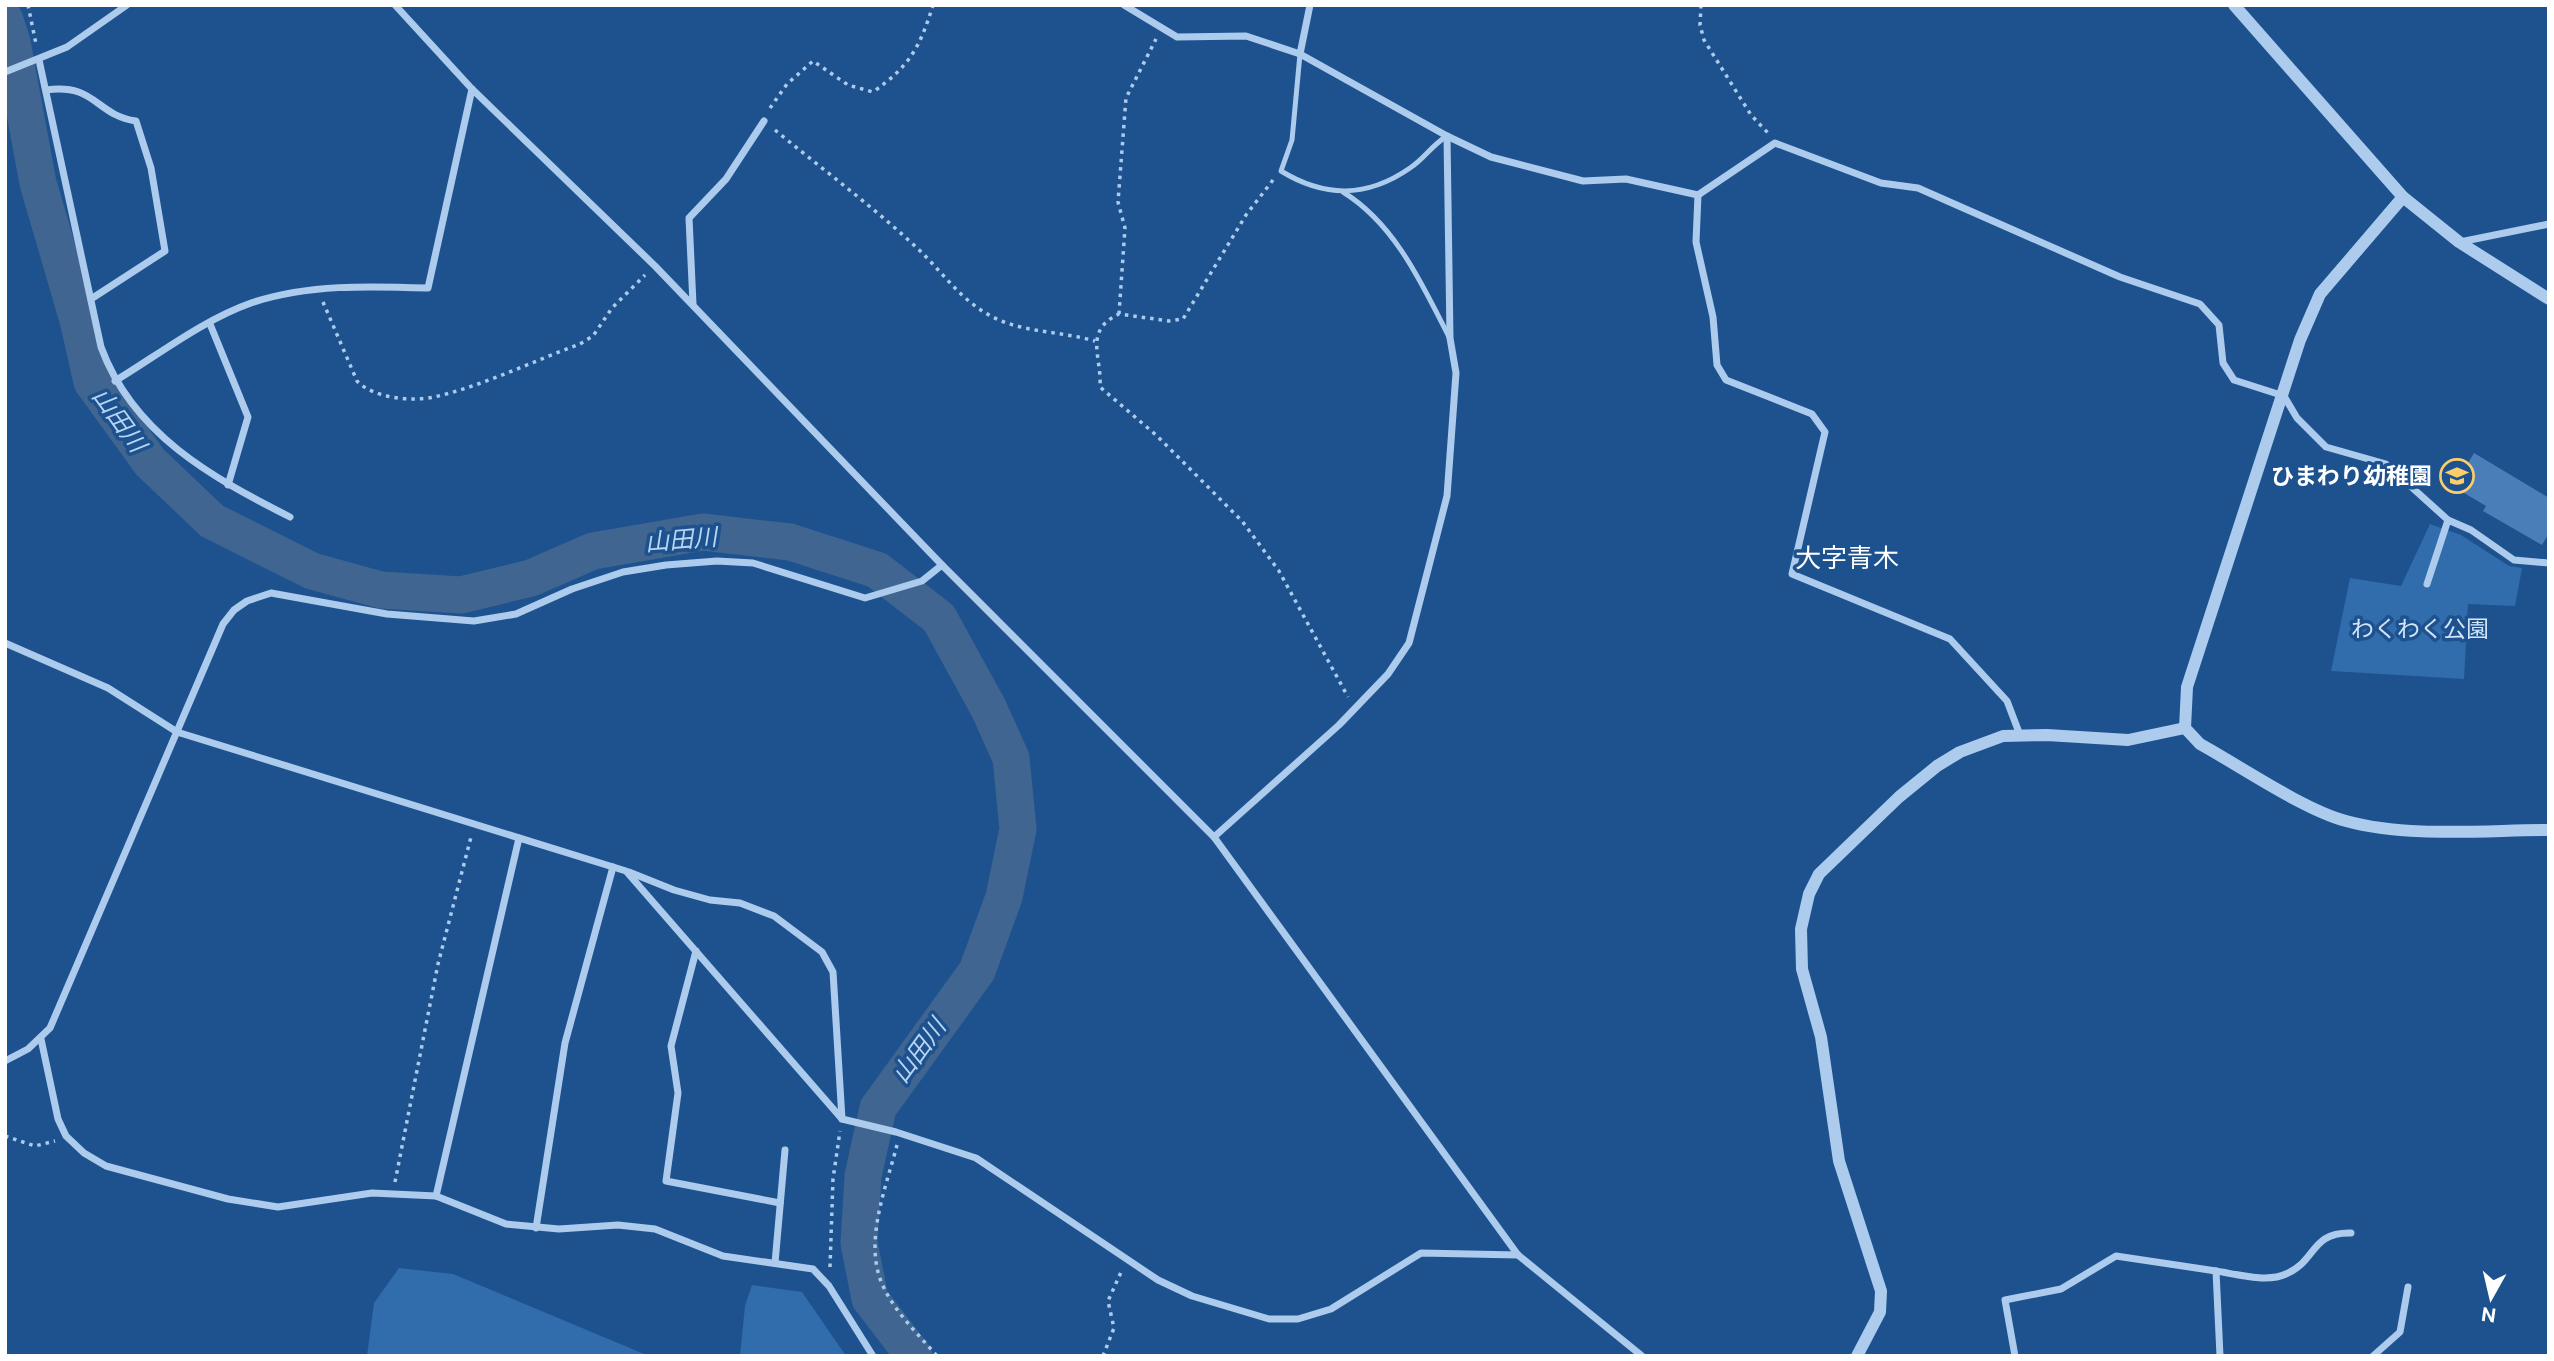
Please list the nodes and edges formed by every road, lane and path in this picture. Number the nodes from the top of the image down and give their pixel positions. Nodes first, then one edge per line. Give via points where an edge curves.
1 (27, 5) edge
2 (127, 5) edge
3 (395, 5) edge
4 (933, 5) edge
5 (1124, 5) edge
6 (1310, 5) edge
7 (1701, 5) edge
8 (2234, 5) edge
9 (1163, 27) junction
10 (1300, 54) junction
11 (37, 60) junction
12 (5, 72) edge
13 (471, 89) junction
14 (46, 90) junction
15 (764, 121) junction
16 (1447, 136) junction
17 (1775, 143) junction
18 (1281, 171) junction
19 (1343, 192) junction
20 (1699, 195) junction
21 (2403, 197) junction
22 (2549, 224) edge
23 (2459, 242) junction
24 (655, 266) junction
25 (318, 290) junction
26 (91, 299) junction
27 (2549, 299) edge
28 (693, 305) junction
29 (1119, 314) junction
30 (210, 324) junction
31 (1450, 338) junction
32 (1095, 341) junction
33 (115, 381) junction
34 (2284, 396) junction
35 (228, 485) junction
36 (290, 517) dead end
37 (2448, 520) junction
38 (2549, 563) edge
39 (942, 565) junction
40 (2427, 584) dead end
41 (5, 643) edge
42 (1354, 709) junction
43 (2185, 728) junction
44 (177, 732) junction
45 (2020, 735) junction
46 (474, 824) junction
47 (2549, 830) edge
48 (1214, 836) junction
49 (519, 838) junction
50 (613, 867) junction
51 (626, 871) junction
52 (696, 951) junction
53 (41, 1039) junction
54 (5, 1061) edge
55 (846, 1120) junction
56 (898, 1132) junction
57 (5, 1136) edge
58 (66, 1136) junction
59 (785, 1150) dead end
60 (393, 1194) junction
61 (436, 1196) junction
62 (780, 1203) junction
63 (536, 1228) junction
64 (2351, 1233) dead end
65 (1518, 1255) junction
66 (1129, 1260) junction
67 (775, 1263) junction
68 (2216, 1271) junction
69 (829, 1286) junction
70 (2408, 1287) dead end
71 (873, 1356) edge
72 (937, 1356) edge
73 (1103, 1356) edge
74 (1642, 1356) edge
75 (1857, 1356) edge
76 (2015, 1356) edge
77 (2220, 1356) edge
78 (2373, 1356) edge

1 - 11 path
2 - 11 street via 93,30
3 - 13 street
4 - 15 path via 917,50 873,92 848,85 813,61 775,98
5 - 9 street
6 - 10 street
7 - 17 path via 1704,40 1751,115
8 - 21 street
9 - 10 street via 1184,38 1245,36
9 - 29 path via 1126,98 1118,202 1125,228
10 - 16 street
10 - 18 lane via 1294,131
11 - 12 street
11 - 14 street
13 - 24 street
13 - 25 street via 428,288
14 - 26 street
14 - 26 street via 78,90 114,116 135,121 151,168 165,251
15 - 28 street via 726,179 689,218
15 - 32 path via 859,197 978,308 1016,326
16 - 19 lane via 1398,175 1360,192
16 - 20 street via 1491,156 1583,181 1626,179
16 - 31 street
17 - 20 street
17 - 34 street via 1881,183 1918,188 2120,277 2200,304 2219,326 2223,363 2234,380
18 - 19 lane via 1315,187
18 - 29 path via 1246,215 1183,319
19 - 31 lane via 1380,221
20 - 45 street via 1696,242 1713,317 1717,365 1726,380 1812,414 1825,432 1792,574 1950,639 2007,701
21 - 23 street
21 - 34 street via 2320,294 2300,340
22 - 23 street
23 - 27 street
24 - 25 path via 612,308 593,337 424,399 387,396 357,382
24 - 28 street
25 - 30 street via 253,303
26 - 33 street via 101,347
28 - 39 street
29 - 32 path via 1099,330
30 - 33 street
30 - 35 street via 248,417
31 - 42 street via 1456,373 1447,496 1409,643 1388,674
32 - 42 path via 1100,387 1156,435 1242,522 1279,571
33 - 35 street via 149,426
34 - 37 street via 2297,418 2326,447 2386,464
34 - 43 street via 2187,687
35 - 36 street
37 - 38 street via 2514,560
37 - 40 street
39 - 44 street via 922,581 865,598 753,563 666,565 623,572 516,614 474,621 387,614 271,593 247,601 223,624
39 - 48 street
41 - 44 street via 108,688
42 - 48 street
43 - 45 street via 2147,738 2107,741
43 - 47 street via 2200,744 2346,821 2382,828
44 - 46 street
44 - 53 street via 58,1013
45 - 75 street via 1984,743 1937,766 1819,874 1803,914 1802,969 1821,1037 1839,1161 1881,1291 1880,1312
46 - 49 street
46 - 60 path via 438,964
48 - 65 street
49 - 50 street
49 - 61 street
50 - 51 street
50 - 63 street via 565,1043
51 - 52 street
51 - 55 street via 674,890 740,903 774,916 822,952 833,972
52 - 55 street
52 - 62 street via 671,1046 678,1093 666,1181
53 - 54 street
53 - 58 street via 58,1119
55 - 56 street
55 - 69 path via 833,1180
56 - 66 street via 976,1158
56 - 72 path via 879,1214 878,1273 901,1314
57 - 58 path via 35,1146
58 - 60 street via 106,1166 256,1205 295,1206 348,1195
59 - 62 street
60 - 61 street
61 - 63 street via 506,1224
62 - 67 street
63 - 67 street via 642,1226 703,1250
64 - 68 street via 2332,1233 2320,1240 2286,1275 2270,1278
65 - 66 street via 1421,1253 1331,1310 1285,1320 1238,1312 1192,1296
65 - 74 street
66 - 73 path via 1110,1294 1108,1308 1114,1328
67 - 69 street via 813,1269
68 - 76 street via 2116,1256 2061,1289 2005,1300
68 - 77 street
69 - 71 street
70 - 78 street via 2400,1332

